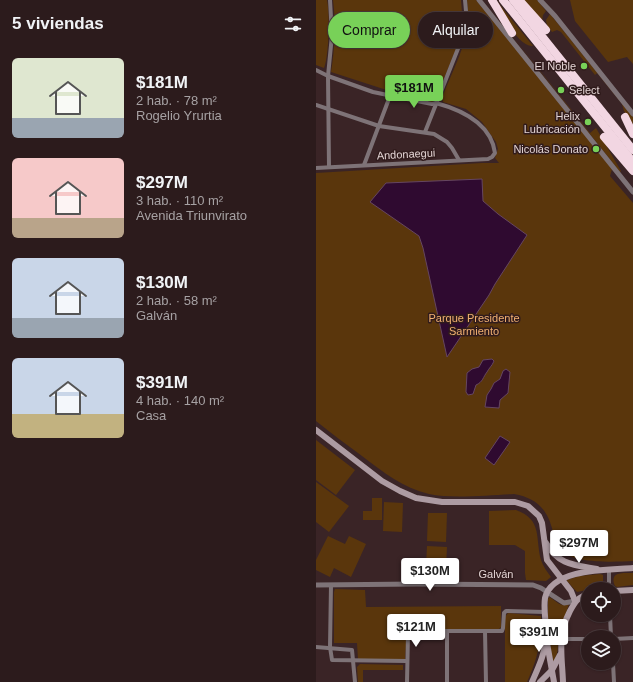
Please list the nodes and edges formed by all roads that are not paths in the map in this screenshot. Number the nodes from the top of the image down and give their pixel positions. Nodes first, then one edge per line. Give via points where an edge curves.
1 (330, 0) edge
2 (465, 0) edge
3 (479, 0) edge
4 (492, 0) edge
5 (503, 0) edge
6 (513, 0) edge
7 (519, 0) edge
8 (540, 0) edge
9 (546, 30) dead end
10 (512, 33) dead end
11 (316, 70) edge
12 (328, 76) junction
13 (390, 96) junction
14 (436, 103) junction
15 (316, 105) edge
16 (328, 109) junction
17 (629, 115) edge
18 (379, 126) junction
19 (425, 132) junction
20 (633, 134) edge
21 (604, 137) dead end
22 (633, 150) edge
23 (459, 160) junction
24 (633, 162) edge
25 (364, 166) junction
26 (329, 167) junction
27 (316, 168) edge
28 (633, 171) edge
29 (633, 192) edge
30 (316, 430) edge
31 (546, 543) junction
32 (633, 568) edge
33 (606, 570) junction
34 (562, 579) junction
35 (608, 582) edge
36 (316, 585) edge
37 (331, 585) junction
38 (633, 590) edge
39 (621, 591) edge
40 (548, 592) junction
41 (581, 597) edge
42 (575, 601) junction
43 (545, 612) junction
44 (447, 631) junction
45 (485, 631) junction
46 (633, 638) edge
47 (546, 639) junction
48 (561, 639) junction
49 (581, 639) edge
50 (621, 639) edge
51 (316, 647) edge
52 (330, 648) junction
53 (560, 655) junction
54 (354, 661) junction
55 (408, 661) junction
56 (552, 670) junction
57 (613, 670) edge
58 (354, 682) edge
59 (408, 682) edge
60 (447, 682) edge
61 (486, 682) edge
62 (532, 682) edge
63 (540, 682) edge
64 (554, 682) edge
65 (563, 682) edge
66 (614, 682) edge

1 - 12 street via 332,35
2 - 14 street via 463,36
3 - 29 street
4 - 10 highway
5 - 24 highway
6 - 22 highway
7 - 9 highway
8 - 17 street via 555,16
11 - 12 street
12 - 13 street
12 - 16 street
13 - 14 street
13 - 18 street
14 - 19 street
14 - 23 street, Andonaegui via 463,112 482,126 491,140 495,153 492,157
15 - 16 street
16 - 18 street
16 - 26 street
17 - 20 highway
18 - 19 street
18 - 25 street
19 - 23 street via 447,142
21 - 28 highway
23 - 25 street, Andonaegui
25 - 26 street, Andonaegui
26 - 27 street, Andonaegui
30 - 31 main road via 382,481 416,498 435,502 522,504 539,516
31 - 33 main road via 555,556 567,563
31 - 34 main road via 548,560
32 - 33 main road
33 - 34 main road via 576,574
33 - 35 street
34 - 40 main road
34 - 42 main road
36 - 37 street, Galván
37 - 40 street, Galván via 525,585 536,586
37 - 52 street
38 - 39 main road
40 - 42 street, Galván via 564,603
40 - 43 main road
41 - 42 main road
42 - 48 main road via 563,626
43 - 45 street via 506,611 502,631
43 - 47 main road
44 - 45 street
44 - 55 street via 408,632
44 - 60 street
45 - 61 street
46 - 50 street
47 - 56 main road
47 - 62 main road
48 - 49 street
48 - 53 main road
51 - 52 street
52 - 54 street via 351,649
52 - 54 street via 333,661
53 - 56 main road
53 - 65 main road
54 - 55 street
54 - 58 street
55 - 59 street
56 - 63 main road
56 - 64 main road
57 - 66 street

